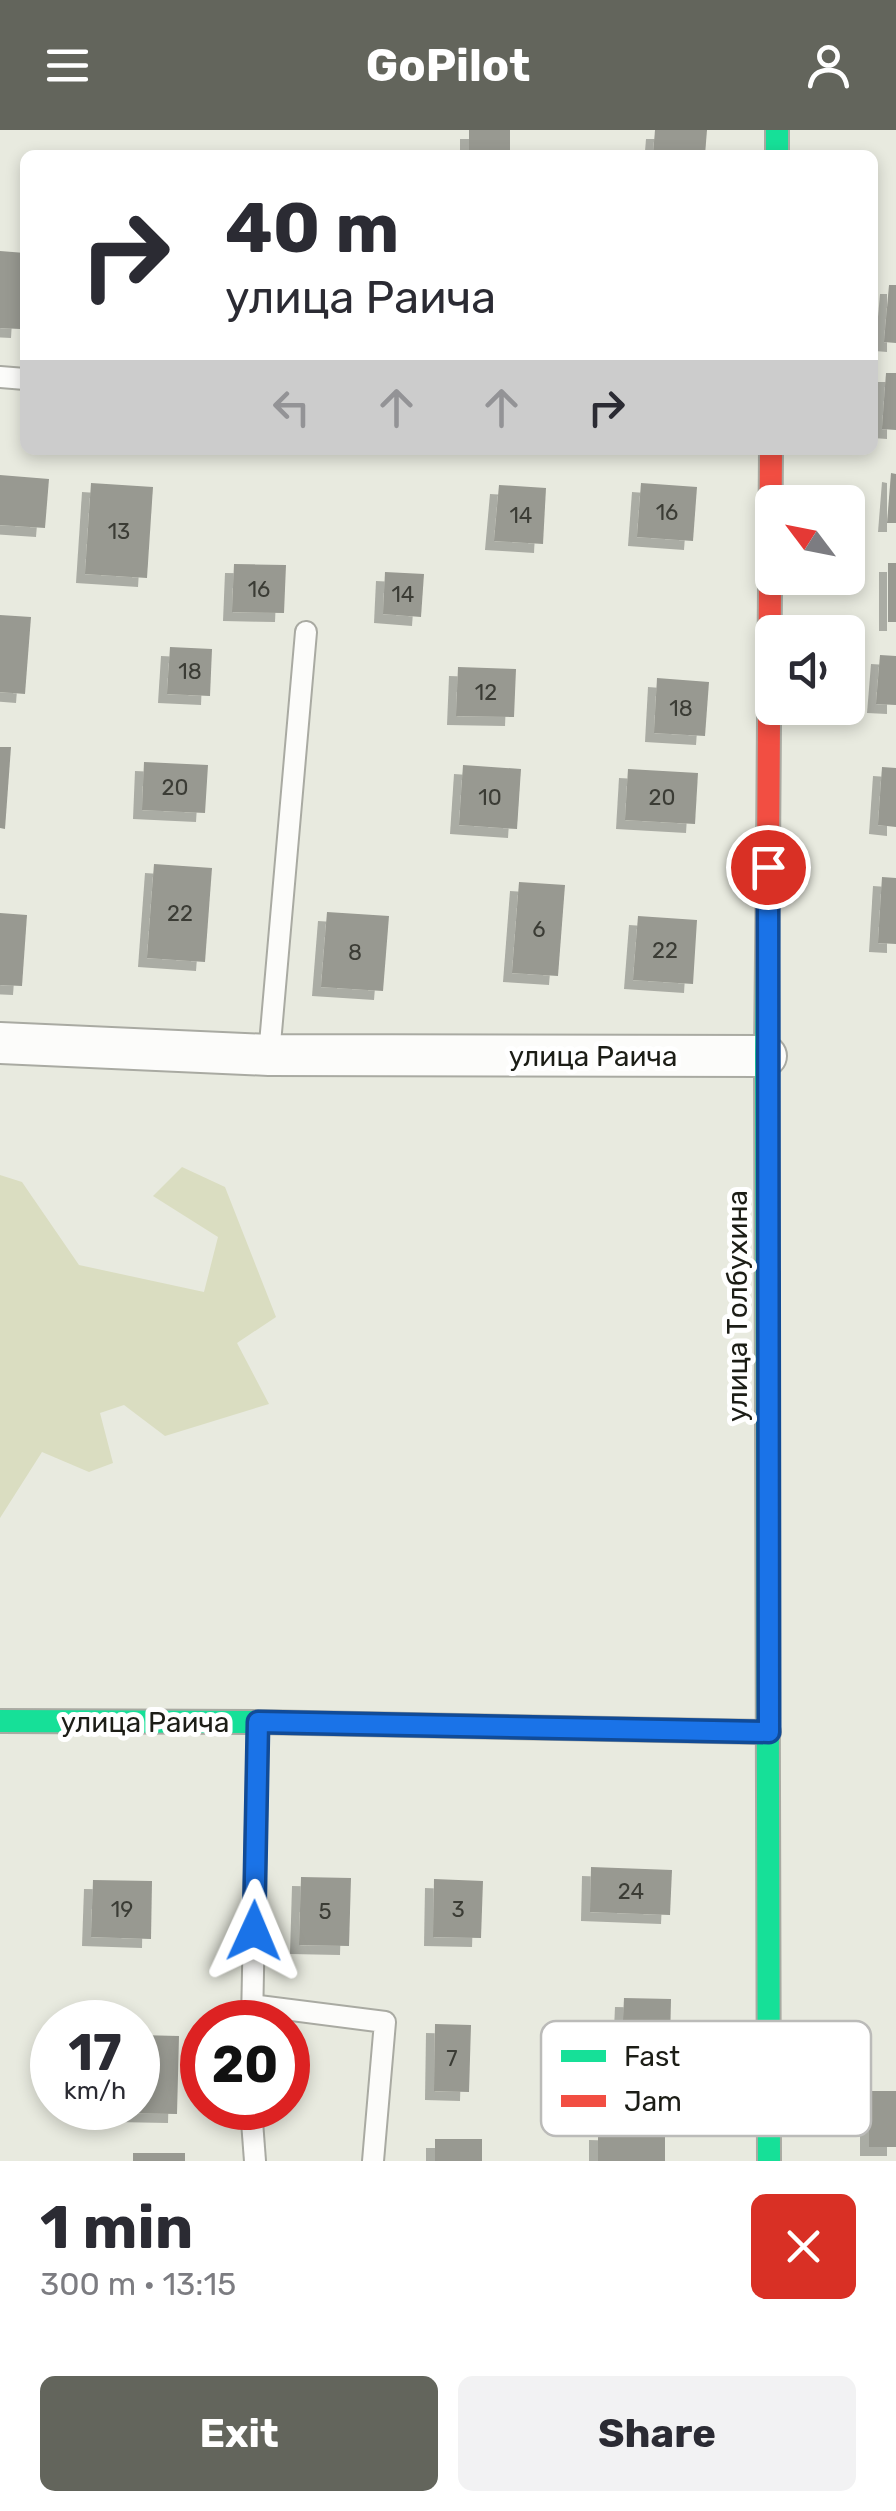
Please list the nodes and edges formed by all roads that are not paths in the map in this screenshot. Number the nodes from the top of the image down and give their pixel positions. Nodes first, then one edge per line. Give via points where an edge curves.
1 (771, 455) edge
2 (306, 632) dead end
3 (0, 1043) edge
4 (269, 1055) junction
5 (766, 1056) junction
6 (0, 1721) edge
7 (258, 1722) junction
8 (769, 1732) junction
9 (252, 2000) edge
10 (310, 2017) edge
11 (768, 2021) edge
12 (253, 2130) edge
13 (768, 2136) edge
14 (255, 2161) edge
15 (373, 2161) edge
16 (768, 2161) edge

1 - 5 street, улица Толбухина
2 - 4 lane
3 - 4 street, улица Раича
4 - 5 street, улица Раича
5 - 8 street, улица Толбухина
6 - 7 street, улица Раича
7 - 8 street, улица Раича
7 - 9 lane
8 - 11 street, улица Толбухина
10 - 15 lane via 385,2022
12 - 14 lane
13 - 16 street, улица Толбухина

